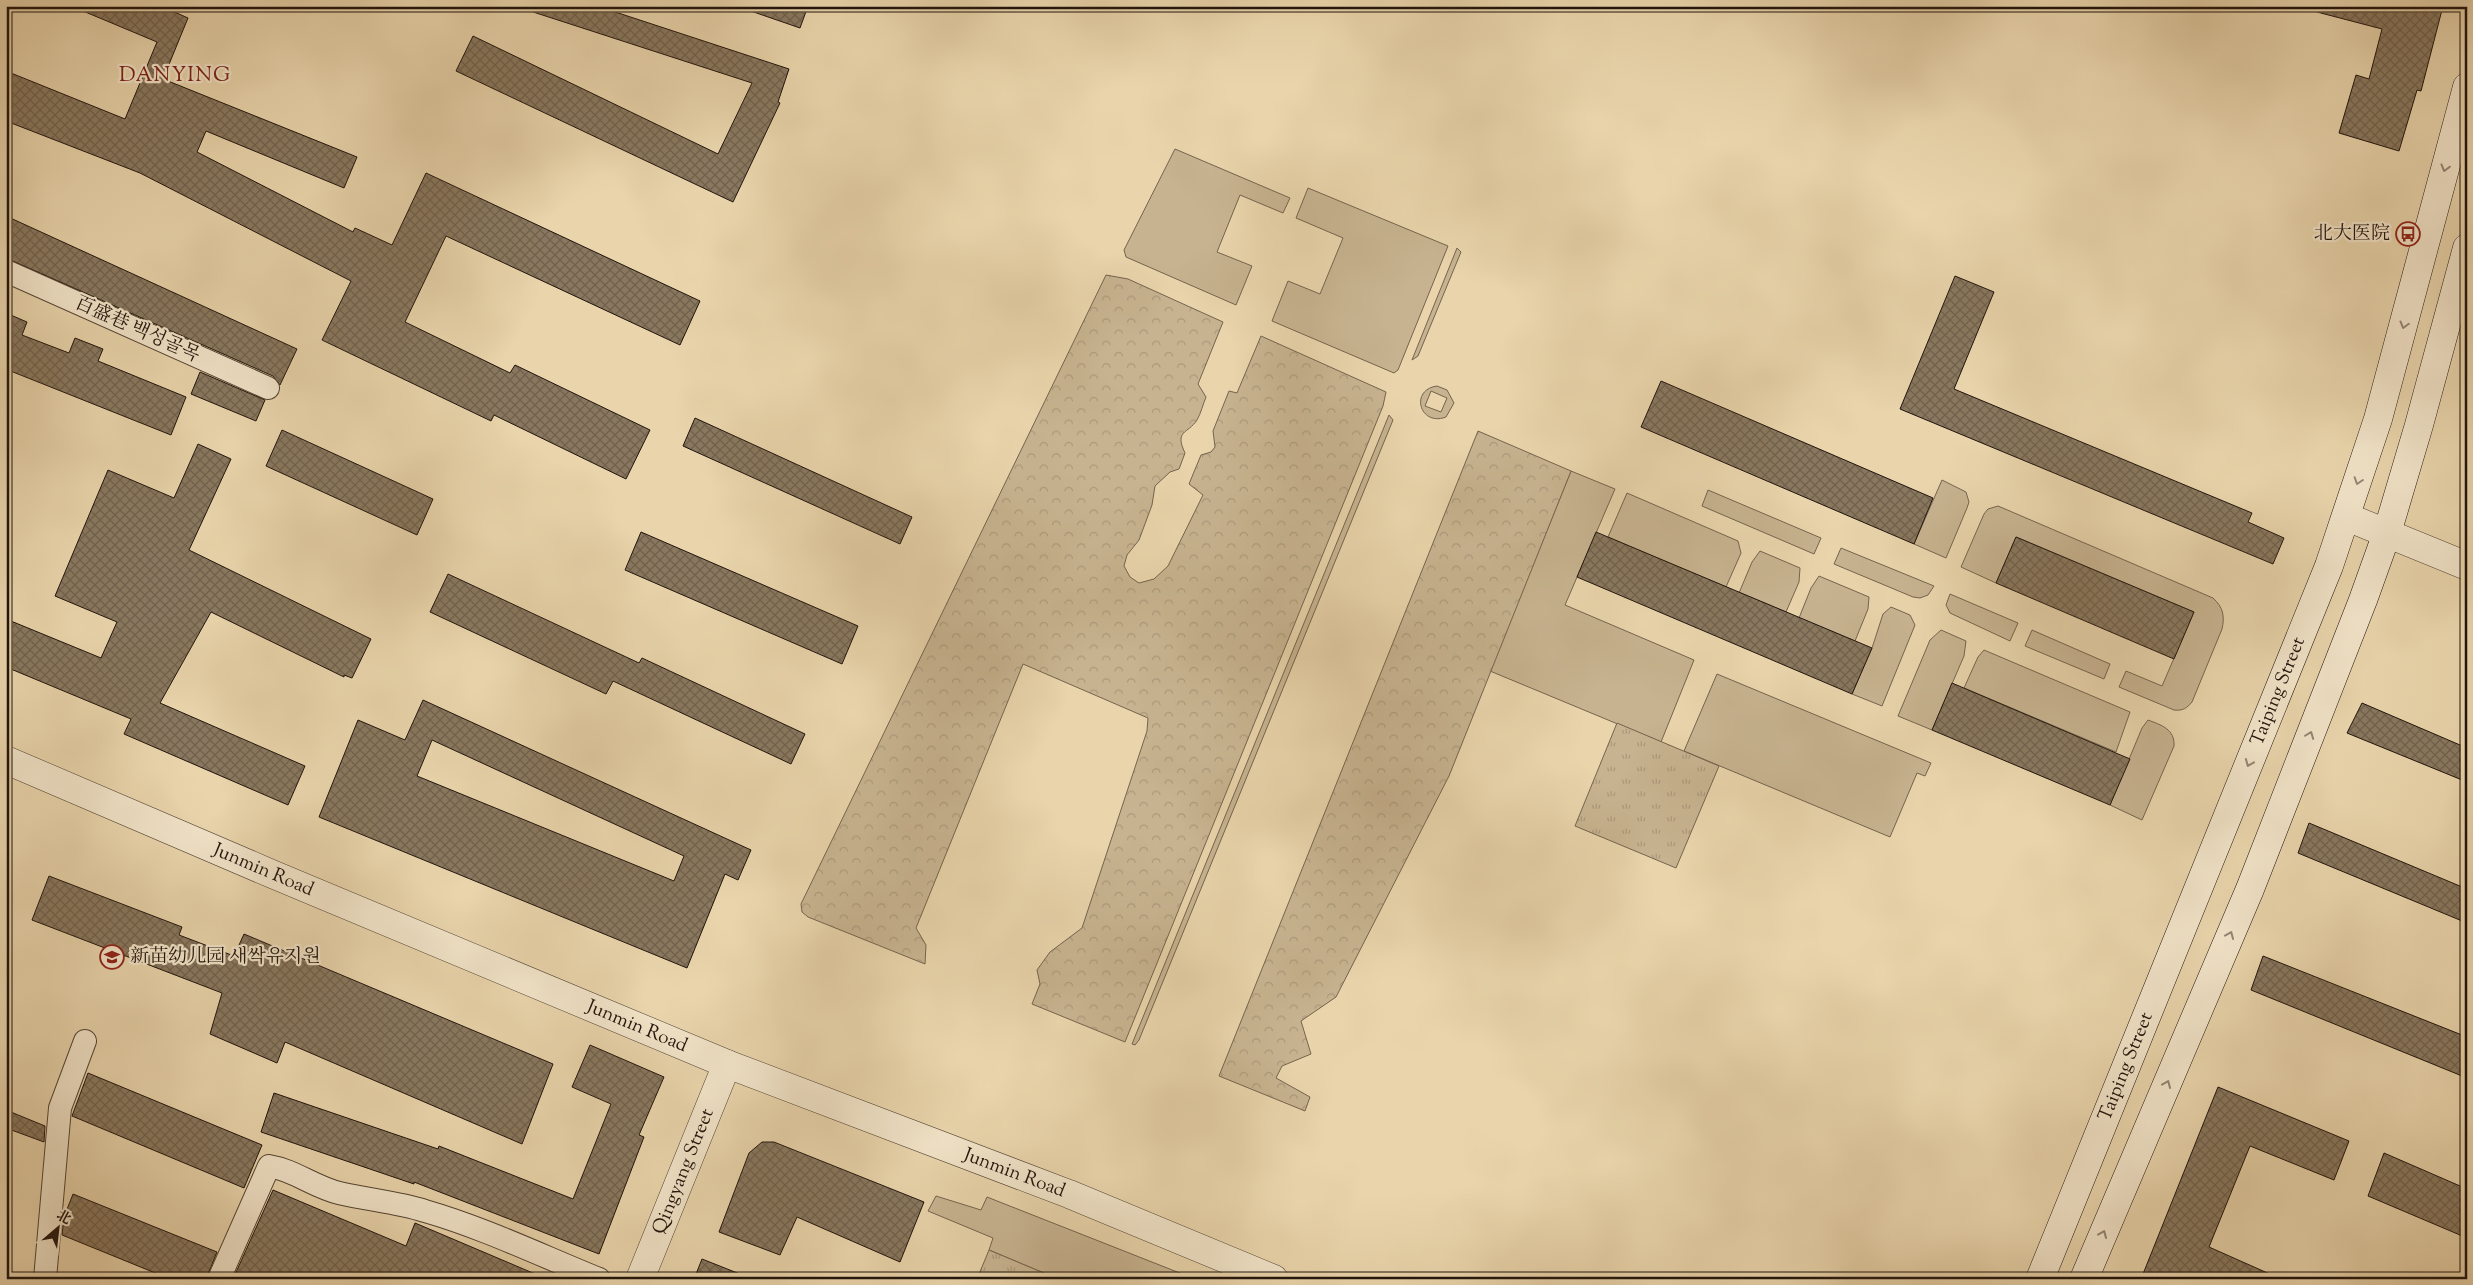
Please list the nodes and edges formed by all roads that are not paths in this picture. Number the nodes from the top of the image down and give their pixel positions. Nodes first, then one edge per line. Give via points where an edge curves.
1 (2467, 87) edge
2 (2467, 248) edge
3 (6, 271) edge
4 (268, 388) dead end
5 (2347, 517) junction
6 (2387, 533) junction
7 (2467, 566) edge
8 (6, 760) edge
9 (85, 1041) dead end
10 (727, 1064) junction
11 (45, 1279) edge
12 (219, 1279) edge
13 (599, 1279) edge
14 (640, 1279) edge
15 (1274, 1279) edge
16 (2040, 1279) edge
17 (2084, 1279) edge

1 -> 5 main road, Taiping Street via 2388,384
2 - 6 main road
3 - 4 street, 百盛巷 백성골목
5 - 6 main road
5 -> 16 main road, Taiping Street
6 - 7 main road
17 -> 6 main road via 2250,889
8 - 10 main road, Junmin Road
9 - 11 street via 60,1108
10 - 14 main road, Qingyang Street
10 - 15 main road, Junmin Road via 1069,1194
12 - 13 street via 269,1166 282,1168 339,1194 383,1200 425,1211

